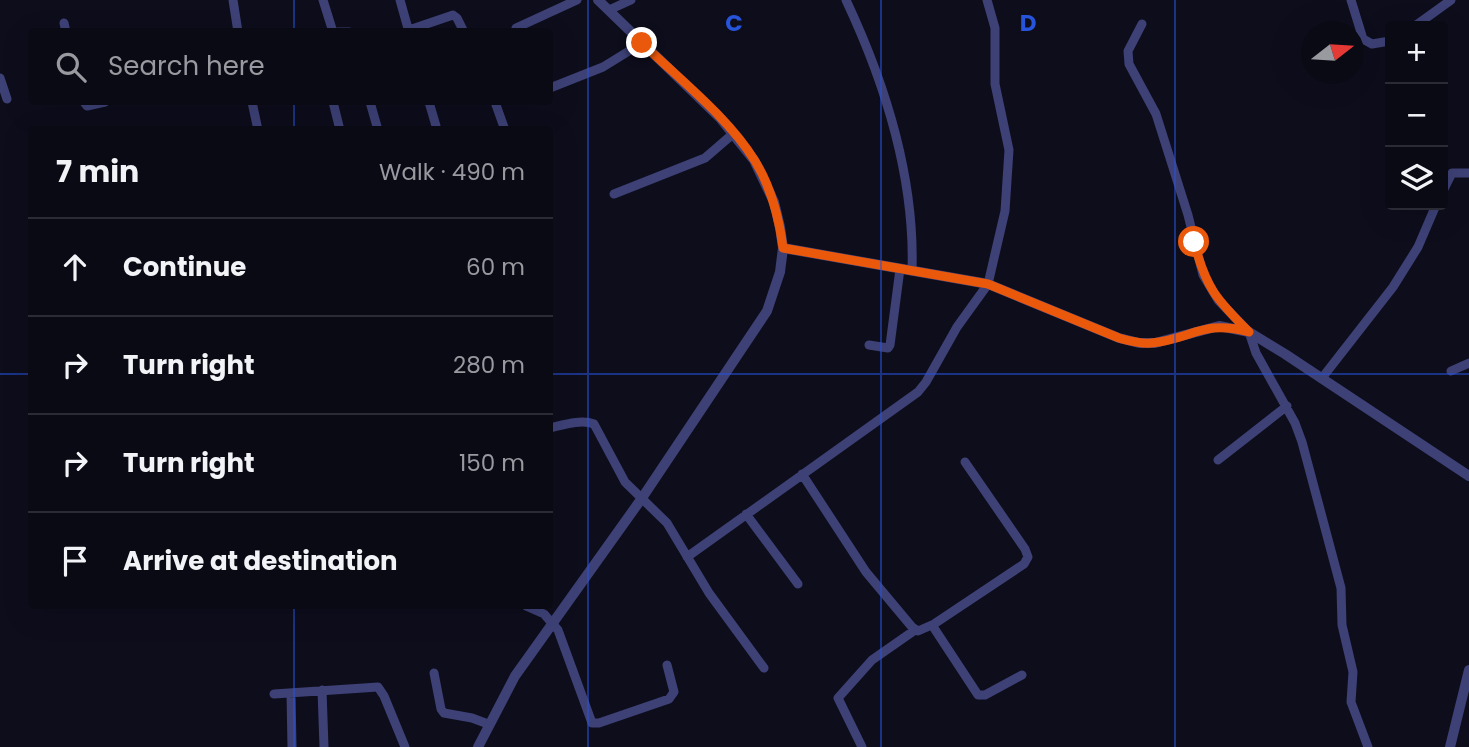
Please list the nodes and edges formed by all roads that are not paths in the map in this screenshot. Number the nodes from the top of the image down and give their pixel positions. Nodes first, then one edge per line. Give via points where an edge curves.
1 (233, 0) edge
2 (323, 0) edge
3 (400, 0) edge
4 (577, 0) edge
5 (598, 0) edge
6 (631, 0) edge
7 (846, 0) edge
8 (987, 0) edge
9 (1351, 0) edge
10 (1451, 0) edge
11 (609, 10) junction
12 (1422, 21) edge
13 (1142, 24) dead end
14 (237, 28) edge
15 (334, 28) edge
16 (408, 28) edge
17 (417, 28) edge
18 (462, 28) edge
19 (516, 28) dead end
20 (1385, 42) edge
21 (635, 48) junction
22 (0, 78) edge
23 (553, 87) edge
24 (7, 99) dead end
25 (253, 105) edge
26 (334, 105) edge
27 (371, 105) edge
28 (430, 105) edge
29 (496, 105) edge
30 (257, 126) edge
31 (339, 126) edge
32 (377, 126) edge
33 (436, 126) dead end
34 (504, 126) edge
35 (728, 139) junction
36 (1469, 173) edge
37 (1448, 181) edge
38 (614, 194) dead end
39 (1434, 210) edge
40 (783, 248) junction
41 (900, 269) junction
42 (912, 271) junction
43 (988, 284) junction
44 (1249, 332) junction
45 (869, 345) dead end
46 (1469, 363) edge
47 (1451, 371) dead end
48 (1322, 378) junction
49 (1287, 406) junction
50 (553, 427) edge
51 (1217, 460) dead end
52 (965, 462) dead end
53 (802, 474) junction
54 (1469, 476) edge
55 (637, 493) junction
56 (746, 514) junction
57 (687, 557) junction
58 (798, 584) dead end
59 (531, 609) edge
60 (549, 619) junction
61 (932, 625) junction
62 (915, 630) junction
63 (667, 665) dead end
64 (764, 668) dead end
65 (1469, 670) edge
66 (434, 673) dead end
67 (1022, 675) dead end
68 (322, 690) junction
69 (291, 693) junction
70 (274, 694) dead end
71 (480, 721) junction
72 (292, 747) edge
73 (324, 747) edge
74 (405, 747) edge
75 (478, 747) edge
76 (862, 747) edge
77 (1368, 747) edge
78 (1450, 747) edge

1 - 14 street
2 - 15 street
3 - 16 street
4 - 19 street
5 - 11 street
6 - 11 street
7 - 42 street via 879,80 900,157 909,204
8 - 43 street via 995,28 995,84 1009,150 1005,211
9 - 20 street via 1363,39 1372,44
10 - 12 street
11 - 21 street
13 - 44 street via 1128,51 1129,64 1156,114 1203,275 1218,300
17 - 18 street via 453,15
21 - 23 street via 589,74
21 - 35 street
22 - 24 street
25 - 30 street
26 - 31 street
27 - 32 street
28 - 33 street
29 - 34 street
35 - 38 street via 705,158
35 - 40 street via 754,160 765,180
36 - 37 street via 1452,173
39 - 48 street via 1393,287
40 - 41 street
40 - 55 street via 768,311
41 - 42 street
41 - 45 street via 890,345
42 - 43 street
43 - 44 street via 1139,343 1211,327
43 - 53 street via 921,388
44 - 48 street
44 - 49 street
46 - 47 street
48 - 54 street
49 - 51 street
49 - 77 street via 1341,587 1342,625 1353,672 1352,708
50 - 55 street via 594,424 625,482
52 - 61 street via 1028,557
53 - 56 street
53 - 62 street via 875,585
55 - 57 street via 667,523
55 - 60 street
56 - 57 street
56 - 58 street
57 - 64 street
59 - 60 street
60 - 63 street via 563,638 592,723 669,699 674,692
60 - 71 street via 515,676
61 - 62 street
61 - 67 street via 978,695
62 - 76 street via 872,660 838,698
65 - 78 street
66 - 71 street via 442,711
68 - 69 street
68 - 73 street
68 - 74 street via 378,687
69 - 70 street
69 - 72 street
71 - 75 street

